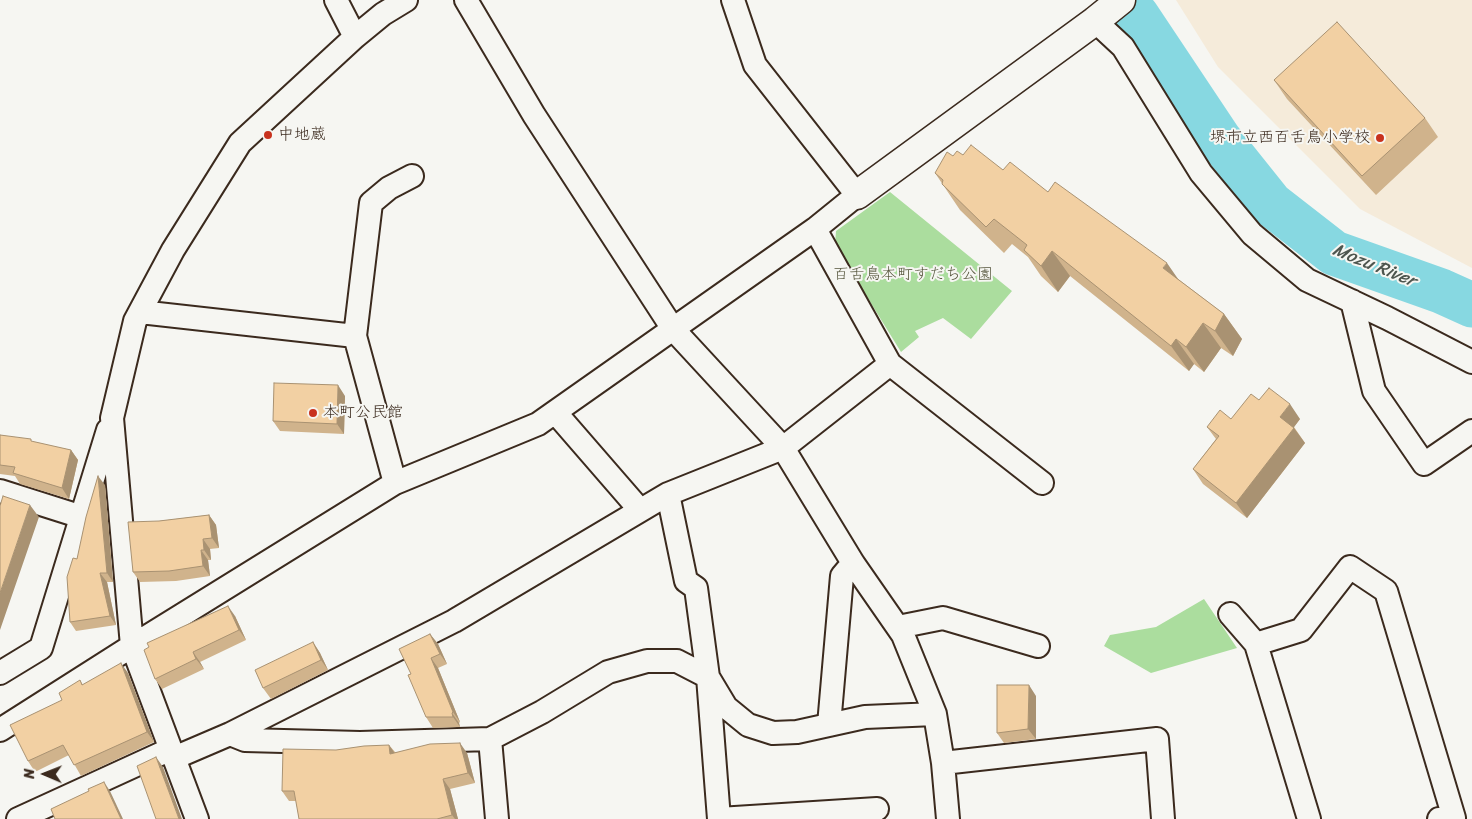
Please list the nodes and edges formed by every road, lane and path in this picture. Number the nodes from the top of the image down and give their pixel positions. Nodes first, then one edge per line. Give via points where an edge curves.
1 (336, 0) edge
2 (406, 0) edge
3 (466, 0) edge
4 (734, 0) edge
5 (1108, 10) edge
6 (354, 38) junction
7 (412, 176) dead end
8 (857, 195) junction
9 (815, 229) junction
10 (1352, 301) junction
11 (140, 312) junction
12 (673, 329) junction
13 (355, 336) junction
14 (1472, 362) edge
15 (890, 364) junction
16 (555, 412) junction
17 (112, 418) junction
18 (1472, 431) edge
19 (783, 448) junction
20 (395, 483) junction
21 (1042, 483) dead end
22 (0, 491) edge
23 (668, 494) junction
24 (640, 510) junction
25 (82, 517) junction
26 (853, 563) junction
27 (1230, 614) dead end
28 (898, 628) junction
29 (1256, 644) junction
30 (132, 646) junction
31 (1038, 646) dead end
32 (0, 673) edge
33 (708, 677) junction
34 (935, 714) junction
35 (829, 725) junction
36 (0, 730) edge
37 (230, 734) junction
38 (490, 739) junction
39 (172, 754) junction
40 (943, 763) junction
41 (877, 808) dead end
42 (44, 814) edge
43 (18, 819) edge
44 (197, 819) edge
45 (497, 819) edge
46 (719, 819) edge
47 (948, 819) edge
48 (1163, 819) edge
49 (1309, 819) edge
50 (1439, 819) edge

1 - 6 street
2 - 6 street
3 - 12 street via 534,115
4 - 8 street via 755,65
5 - 8 street
5 - 10 street via 1123,47 1201,173 1252,234 1307,280
6 - 11 street via 240,143 173,250
7 - 13 street via 389,188 372,203
8 - 9 street
9 - 12 street
9 - 15 street
10 - 14 street
10 - 18 street via 1374,391 1424,464
11 - 13 street
11 - 17 street
12 - 16 street
12 - 19 street
13 - 20 street
15 - 19 street
15 - 21 street
16 - 20 street via 538,424
16 - 24 street
17 - 25 street
17 - 30 street
19 - 23 street
19 - 26 street
20 - 30 street
22 - 25 street
23 - 24 street
23 - 33 street via 686,581 696,588
24 - 37 street via 454,621
25 - 32 street via 41,648
26 - 28 street
26 - 35 street via 842,576
27 - 29 street
28 - 31 street via 944,618
28 - 34 street
29 - 49 street
29 - 50 street via 1301,630 1350,567 1386,591 1454,818
30 - 36 street
30 - 39 street
33 - 35 street via 726,707 748,726 774,733
33 - 38 street via 677,661 647,662 608,672
33 - 46 street
34 - 35 street via 865,717
34 - 40 street
37 - 38 street via 245,740 360,743
37 - 39 street
38 - 45 street
39 - 42 street
39 - 44 street
40 - 47 street
40 - 48 street via 1157,739
41 - 46 street
42 - 43 street

